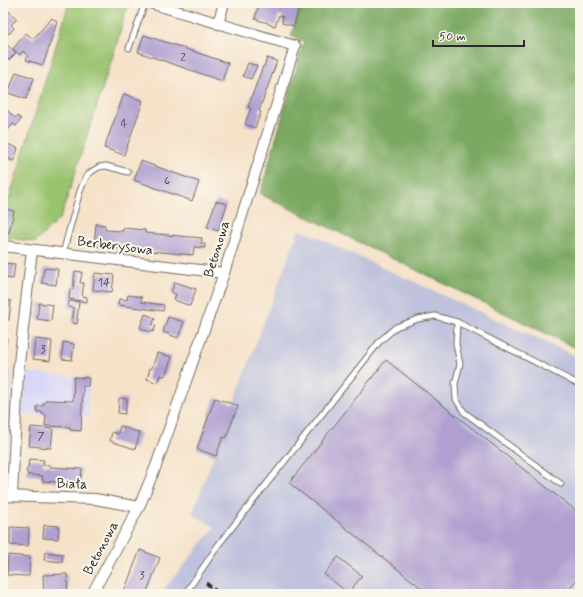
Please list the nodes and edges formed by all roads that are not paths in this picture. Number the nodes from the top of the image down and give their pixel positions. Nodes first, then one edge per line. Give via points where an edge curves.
1 (145, 3) edge
2 (150, 3) edge
3 (224, 3) edge
4 (218, 24) junction
5 (129, 48) dead end
6 (128, 172) dead end
7 (3, 246) edge
8 (32, 250) junction
9 (63, 253) junction
10 (224, 273) junction
11 (457, 322) junction
12 (580, 385) edge
13 (561, 484) dead end
14 (8, 496) edge
15 (139, 506) junction
16 (92, 594) edge
17 (185, 594) edge

1 - 5 lane
2 - 4 street, Betonowa
3 - 4 street
4 - 10 street, Betonowa via 295,46
6 - 9 lane via 106,166 99,167 86,177
7 - 8 street, Berberysowa
8 - 9 street, Berberysowa
8 - 14 street via 18,372
9 - 10 street, Berberysowa
10 - 15 street, Betonowa via 171,427
11 - 12 lane
11 - 13 lane via 456,344 460,364 455,384 456,399 464,412
11 - 17 lane via 435,316 418,320 396,327 380,341 219,544
14 - 15 street, Biała via 96,499
15 - 16 street, Betonowa

